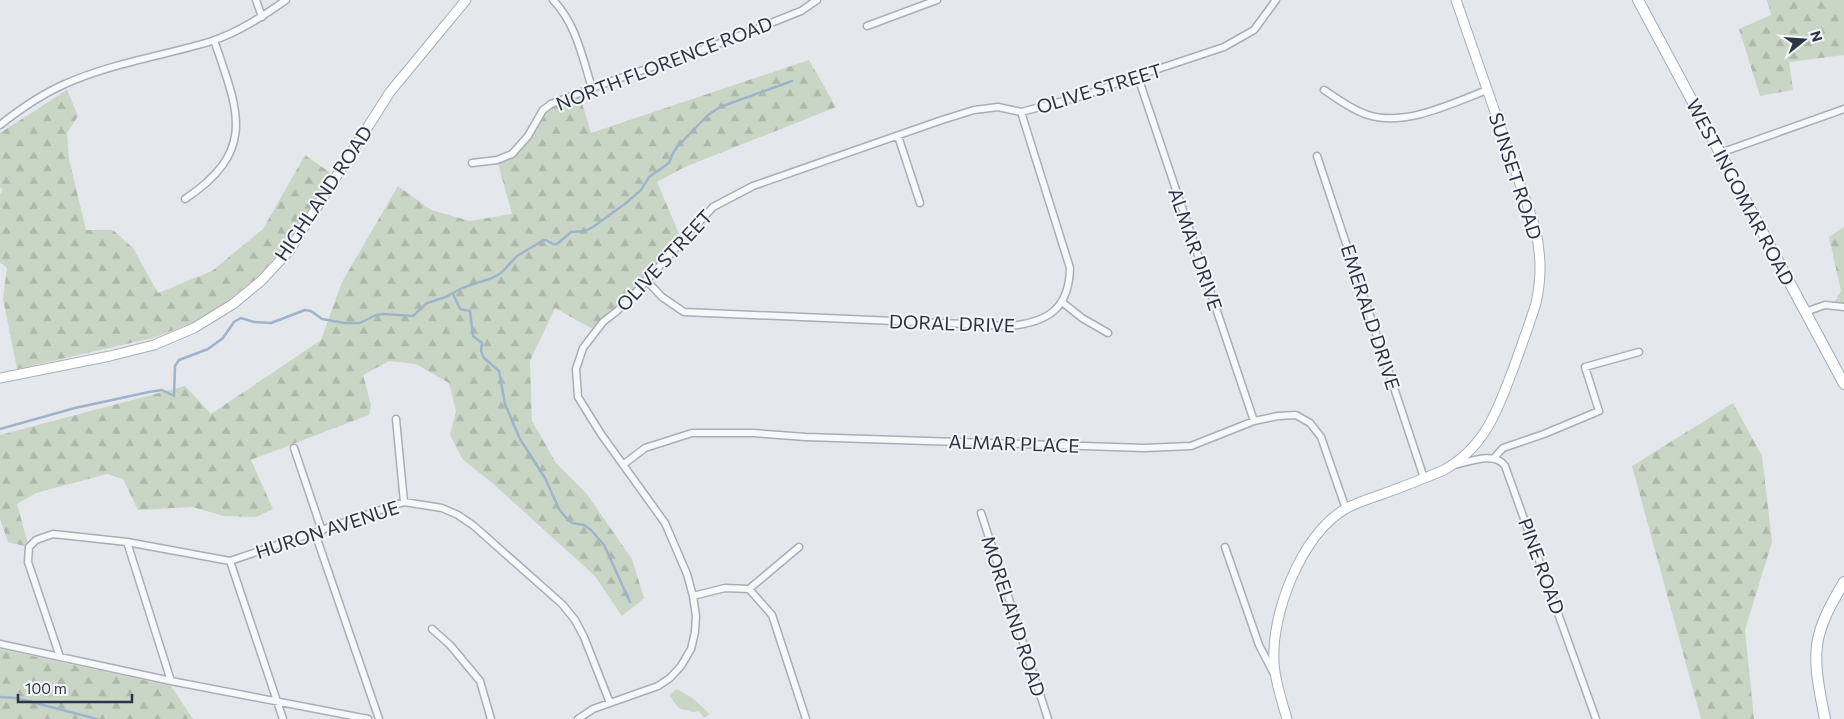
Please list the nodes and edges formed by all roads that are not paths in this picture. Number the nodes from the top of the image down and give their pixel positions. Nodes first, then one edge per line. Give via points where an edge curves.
1 (256, 0) edge
2 (286, 0) edge
3 (466, 0) edge
4 (553, 0) edge
5 (817, 0) edge
6 (937, 0) edge
7 (1276, 0) edge
8 (1456, 0) edge
9 (1638, 0) edge
10 (262, 17) junction
11 (867, 26) dead end
12 (214, 40) junction
13 (1138, 77) junction
14 (592, 88) junction
15 (1324, 90) dead end
16 (1487, 90) junction
17 (1844, 109) edge
18 (1021, 112) junction
19 (1, 122) edge
20 (898, 136) junction
21 (1720, 153) junction
22 (1317, 156) dead end
23 (472, 163) dead end
24 (185, 198) dead end
25 (920, 204) dead end
26 (646, 280) junction
27 (1062, 302) junction
28 (1844, 307) edge
29 (1805, 312) junction
30 (1108, 333) dead end
31 (1640, 352) dead end
32 (0, 378) edge
33 (1844, 384) edge
34 (396, 418) dead end
35 (1254, 421) junction
36 (294, 448) dead end
37 (1494, 458) junction
38 (624, 464) junction
39 (1453, 465) junction
40 (1424, 478) junction
41 (404, 502) junction
42 (1346, 509) junction
43 (981, 513) dead end
44 (319, 532) junction
45 (126, 542) junction
46 (799, 547) dead end
47 (1225, 547) dead end
48 (230, 561) junction
49 (1844, 582) edge
50 (749, 589) junction
51 (693, 596) junction
52 (432, 629) dead end
53 (0, 644) edge
54 (60, 657) junction
55 (1276, 676) junction
56 (171, 680) junction
57 (277, 702) junction
58 (610, 703) junction
59 (282, 719) edge
60 (368, 719) edge
61 (379, 719) edge
62 (491, 719) edge
63 (578, 719) edge
64 (806, 719) edge
65 (1048, 719) edge
66 (1287, 719) edge
67 (1596, 719) edge
68 (1825, 719) edge

1 - 10 street
2 - 10 street
3 - 32 street, HIGHLAND ROAD via 390,92 289,251 261,281 233,304 194,328 154,345
4 - 14 street via 575,31
5 - 14 street, NORTH FLORENCE ROAD via 801,11 726,42
6 - 11 street
7 - 13 street, OLIVE STREET via 1254,30 1224,47
8 - 16 street, SUNSET ROAD
9 - 21 main road, WEST INGOMAR ROAD
10 - 12 street
12 - 19 street via 111,67 72,81
12 - 24 street via 233,97 234,138 219,171
13 - 18 street, OLIVE STREET via 1086,96
13 - 35 street, ALMAR DRIVE
14 - 23 street, NORTH FLORENCE ROAD via 550,104 512,154 497,160
15 - 16 street via 1359,112 1387,119 1418,114
16 - 39 street, SUNSET ROAD via 1535,227 1541,273 1534,312 1496,414 1474,445
17 - 21 street
18 - 20 street, OLIVE STREET via 998,107 974,110
18 - 27 street, DORAL DRIVE via 1070,268 1070,286
20 - 25 street
20 - 26 street, OLIVE STREET via 753,186 714,207
21 - 29 main road, WEST INGOMAR ROAD
22 - 40 street, EMERALD DRIVE
26 - 27 street, DORAL DRIVE via 662,297 684,312 1010,326 1042,320
26 - 38 street, OLIVE STREET via 582,348 576,369 578,397
27 - 30 street
28 - 29 street via 1825,305
29 - 33 main road, WEST INGOMAR ROAD
31 - 37 street via 1585,367 1599,412 1503,448
34 - 41 street
35 - 38 street, ALMAR PLACE via 1191,446 1144,448 692,433 645,448
35 - 42 street, ALMAR PLACE via 1296,416 1310,423 1322,437
36 - 44 street
37 - 39 street
37 - 67 street, PINE ROAD via 1503,462 1508,471
38 - 51 street, OLIVE STREET via 665,522
39 - 40 street, SUNSET ROAD
40 - 42 street, SUNSET ROAD
41 - 44 street, HURON AVENUE
41 - 58 street, HURON AVENUE via 442,508 458,515 496,544 562,604 584,637
42 - 55 street, SUNSET ROAD via 1316,535 1298,565 1276,629
43 - 65 street, MORELAND ROAD
44 - 48 street, HURON AVENUE
44 - 61 street
45 - 48 street, HURON AVENUE
45 - 54 street, HURON AVENUE via 53,534 36,540 29,547 28,562
45 - 56 street
46 - 50 street
47 - 55 street via 1259,645
48 - 57 street
49 - 68 main road via 1822,625 1818,642 1817,666
50 - 51 street via 725,588
50 - 64 street via 772,616
51 - 58 street, OLIVE STREET via 695,632 691,649 681,666 658,686
52 - 62 street via 450,644 480,681
53 - 54 street
54 - 56 street
55 - 66 street, SUNSET ROAD
56 - 57 street
57 - 59 street
57 - 60 street
58 - 63 street, OLIVE STREET

